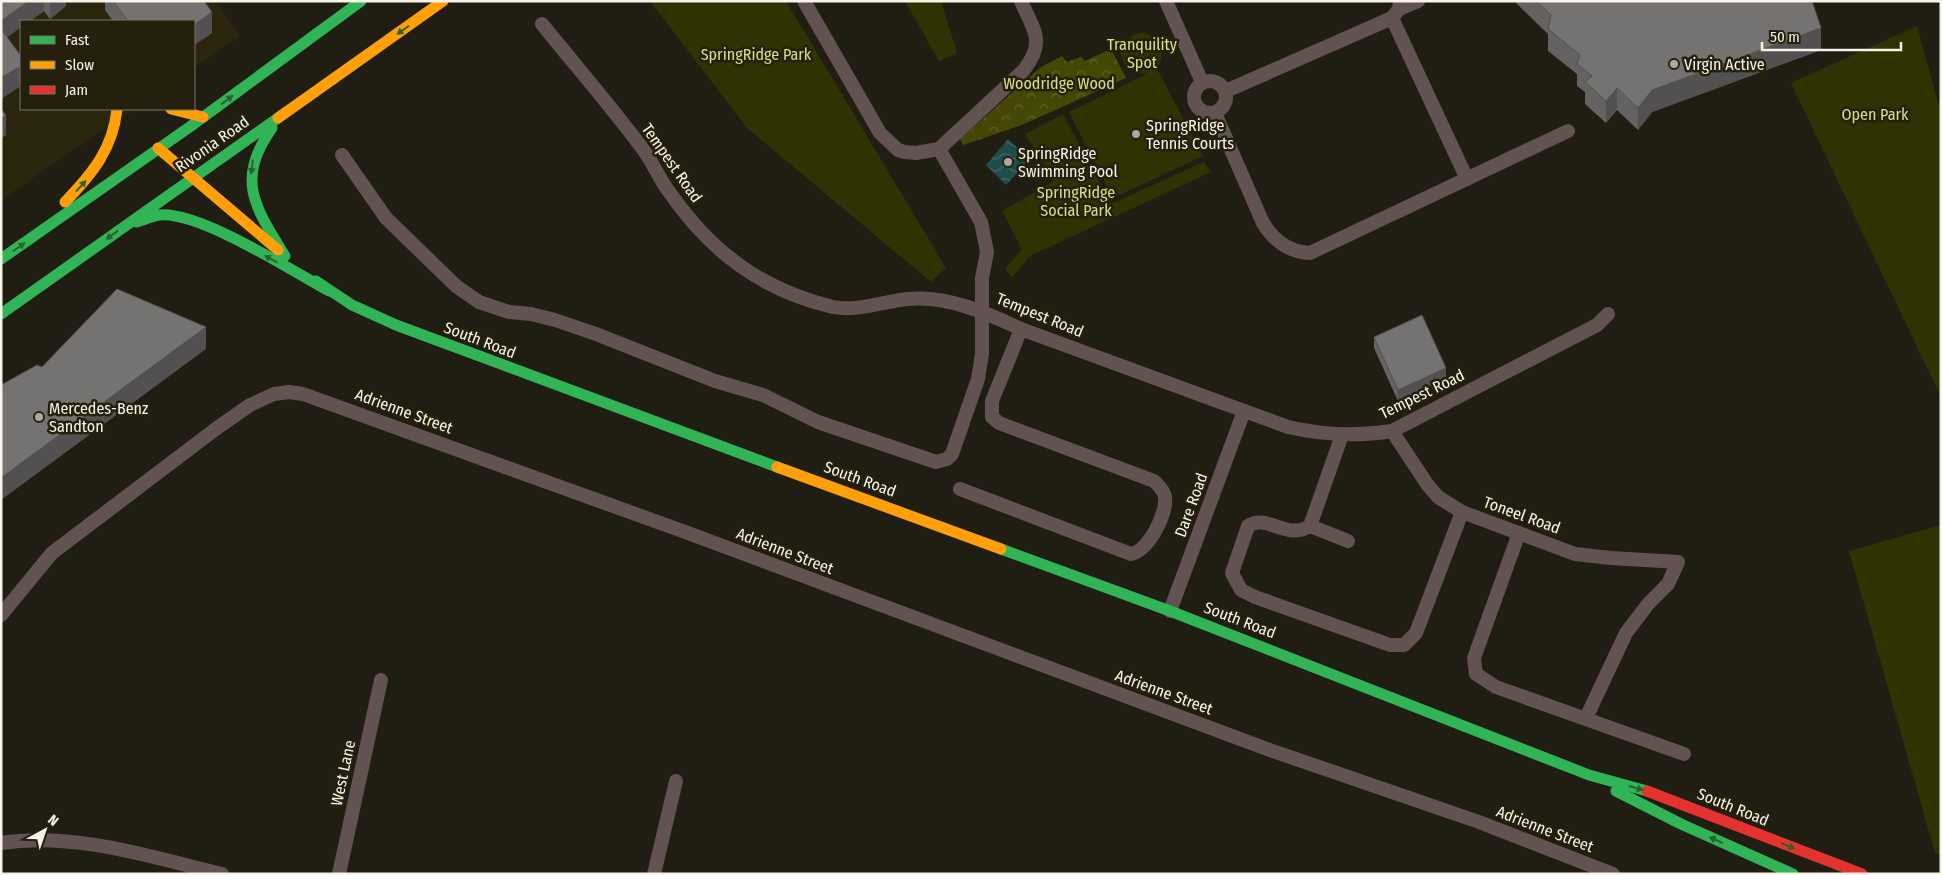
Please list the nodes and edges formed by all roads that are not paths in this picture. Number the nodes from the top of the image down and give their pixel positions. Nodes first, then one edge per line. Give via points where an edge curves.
1 (361, 1) edge
2 (443, 1) edge
3 (804, 1) edge
4 (1020, 1) edge
5 (1166, 1) edge
6 (1418, 1) edge
7 (1397, 9) edge
8 (542, 24) dead end
9 (1202, 82) junction
10 (1226, 91) junction
11 (116, 110) edge
12 (175, 110) edge
13 (286, 112) junction
14 (1215, 113) junction
15 (203, 117) junction
16 (1568, 131) dead end
17 (158, 148) junction
18 (939, 149) junction
19 (342, 154) dead end
20 (194, 176) junction
21 (1467, 179) junction
22 (126, 224) junction
23 (36, 235) junction
24 (285, 256) junction
25 (1, 259) edge
26 (329, 291) junction
27 (983, 311) junction
28 (1, 314) edge
29 (1608, 314) dead end
30 (1021, 329) junction
31 (1244, 411) junction
32 (1392, 431) junction
33 (1342, 435) junction
34 (960, 489) dead end
35 (1462, 512) junction
36 (1310, 526) junction
37 (1519, 533) junction
38 (1348, 541) dead end
39 (1170, 611) junction
40 (1, 615) edge
41 (381, 680) dead end
42 (1586, 718) junction
43 (1684, 754) dead end
44 (1589, 775) junction
45 (676, 781) dead end
46 (1, 843) edge
47 (222, 874) edge
48 (339, 874) edge
49 (654, 874) edge
50 (1613, 874) edge
51 (1793, 874) edge
52 (1862, 874) edge

15 -> 1 street, Rivonia Road
2 -> 13 street, Rivonia Road
3 - 18 street via 888,143 905,152
4 - 18 street via 1036,39 1035,55 1024,70
5 - 9 street
6 - 7 street
7 - 10 street
7 - 21 street
8 - 27 street, Tempest Road via 643,149 692,223 749,274 774,287 836,308 912,298 939,300
9 - 10 street via 1220,83
9 - 14 street via 1193,95 1195,103 1200,110
10 - 14 street via 1225,104
23 -> 11 street via 102,162 116,124
12 - 15 street
13 - 20 street, Rivonia Road
13 -> 24 street via 255,150 251,174 257,207
14 - 21 street via 1263,223 1270,233 1297,252 1310,253
15 - 17 street, Rivonia Road
16 - 21 street
17 - 20 street, South Road
17 - 23 street, Rivonia Road
18 - 27 street via 981,222 985,236
19 - 27 street via 386,218 456,286 479,302 509,312 555,320 596,334 715,381 763,395 818,422 928,461 947,459 960,435 978,380
20 - 22 street, Rivonia Road
20 - 24 street, South Road
26 -> 22 street via 205,224 177,216 158,215
22 -> 28 street, Rivonia Road
25 -> 23 street, Rivonia Road
24 - 26 street, South Road
26 - 39 street, South Road via 396,325 555,386
27 - 30 street, Tempest Road
29 - 32 street, Tempest Road via 1597,325
30 - 31 street, Tempest Road
30 - 34 street via 992,401 992,417 999,423 1154,481 1165,498 1163,510 1148,545 1131,554
31 - 33 street, Tempest Road via 1288,427
31 - 39 street, Dare Road
32 - 33 street, Tempest Road
32 - 35 street, Toneel Road via 1438,497
33 - 36 street
35 - 36 street via 1416,632 1409,643 1397,647 1255,597 1235,583 1232,573 1248,526 1261,522 1293,532
35 - 37 street, Toneel Road
36 - 38 street
37 - 42 street via 1474,658 1474,670 1482,680 1496,687
37 - 42 street, Toneel Road via 1575,554 1678,562 1668,584 1626,634
39 - 44 street, South Road
40 - 50 street, Adrienne Street via 58,547 210,434 250,405 274,394 303,394 679,529 1267,749 1479,822
41 - 48 street, West Lane
42 - 43 street
51 -> 44 street, South Road via 1644,807
44 -> 52 street, South Road via 1653,793
45 - 49 street
46 - 47 street via 75,842

